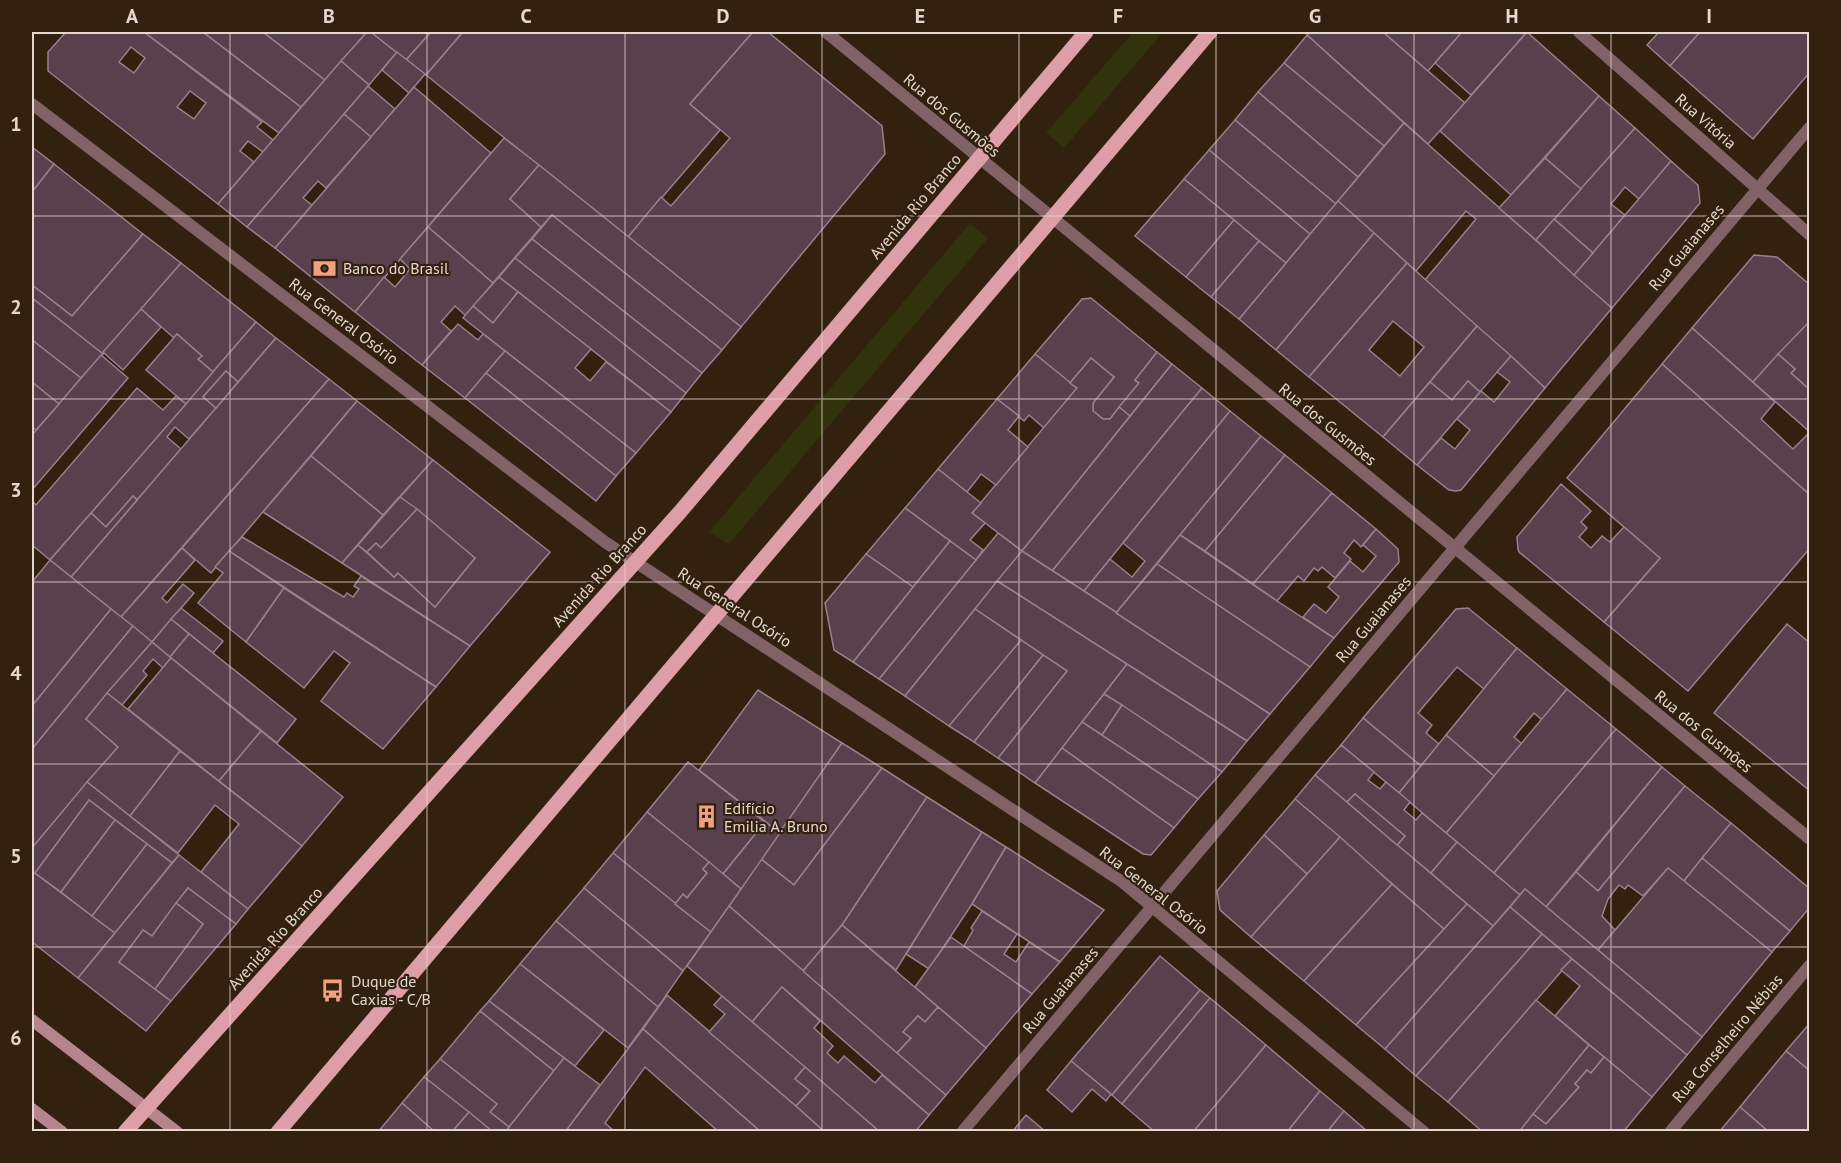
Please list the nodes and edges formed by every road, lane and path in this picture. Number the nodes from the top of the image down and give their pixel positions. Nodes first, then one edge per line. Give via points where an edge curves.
1 (826, 32) edge
2 (1086, 32) edge
3 (1210, 32) edge
4 (1579, 32) edge
5 (32, 104) edge
6 (1809, 127) edge
7 (979, 158) junction
8 (1758, 189) junction
9 (1052, 218) junction
10 (1809, 236) edge
11 (1454, 548) junction
12 (636, 561) junction
13 (716, 613) junction
14 (1809, 839) edge
15 (1152, 907) junction
16 (1809, 965) edge
17 (32, 1020) edge
18 (147, 1107) junction
19 (32, 1109) edge
20 (62, 1131) edge
21 (125, 1131) edge
22 (177, 1131) edge
23 (278, 1131) edge
24 (962, 1131) edge
25 (1424, 1131) edge
26 (1670, 1131) edge

1 - 7 street, Rua dos Gusmões
2 - 7 main road, Avenida Rio Branco
3 - 9 main road
4 - 8 street, Rua Vitória
5 - 12 street, Rua General Osório via 599,537
6 - 8 street, Rua Guaianases
7 - 9 street, Rua dos Gusmões
7 - 12 main road, Avenida Rio Branco
8 - 10 street, Rua Vitória
8 - 11 street, Rua Guaianases
9 - 11 street, Rua dos Gusmões
9 - 13 main road
11 - 14 street, Rua dos Gusmões
11 - 15 street, Rua Guaianases
12 - 13 street, Rua General Osório
12 - 18 main road, Avenida Rio Branco
13 - 15 street, Rua General Osório via 1121,881
13 - 23 main road
15 - 24 street, Rua Guaianases
15 - 25 street, Rua General Osório
16 - 26 street, Rua Conselheiro Nébias
17 - 18 main road
18 - 21 main road, Avenida Rio Branco
18 - 22 main road
19 - 20 main road

